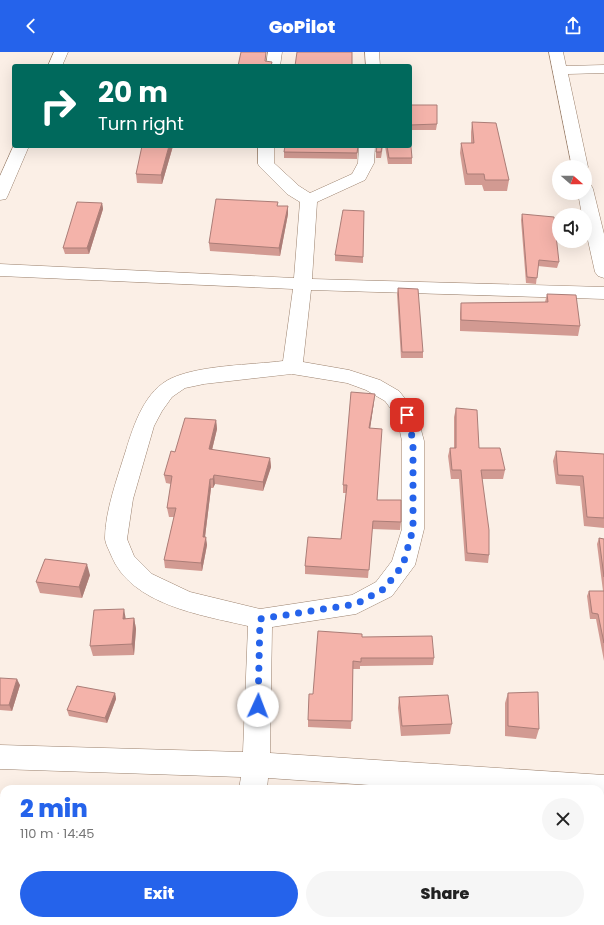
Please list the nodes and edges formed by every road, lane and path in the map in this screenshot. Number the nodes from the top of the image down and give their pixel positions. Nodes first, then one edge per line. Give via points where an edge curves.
1 (61, 52) edge
2 (275, 52) edge
3 (372, 52) edge
4 (556, 52) edge
5 (56, 64) edge
6 (273, 64) edge
7 (373, 64) edge
8 (604, 69) edge
9 (560, 70) junction
10 (20, 148) edge
11 (266, 148) edge
12 (367, 148) edge
13 (579, 160) edge
14 (0, 195) edge
15 (308, 200) junction
16 (588, 200) edge
17 (600, 237) edge
18 (0, 270) edge
19 (604, 272) edge
20 (303, 284) junction
21 (604, 293) edge
22 (292, 367) junction
23 (260, 619) junction
24 (0, 757) edge
25 (255, 777) edge
26 (509, 785) edge

1 - 5 street
2 - 6 street
3 - 7 street
4 - 9 street
8 - 9 street
9 - 13 street
10 - 14 street
11 - 15 street via 266,164 293,190
12 - 15 street via 366,163 359,177
15 - 20 street via 308,237
16 - 17 street
17 - 19 street
18 - 20 street
20 - 21 street
20 - 22 street
22 - 23 street via 349,376 373,385 392,396 407,415 413,441 413,529 403,565 384,589 356,604
22 - 23 street via 204,377 179,383 165,392 144,426 122,499 116,539 125,561 144,581 185,601
23 - 25 street
24 - 25 street
25 - 26 street

